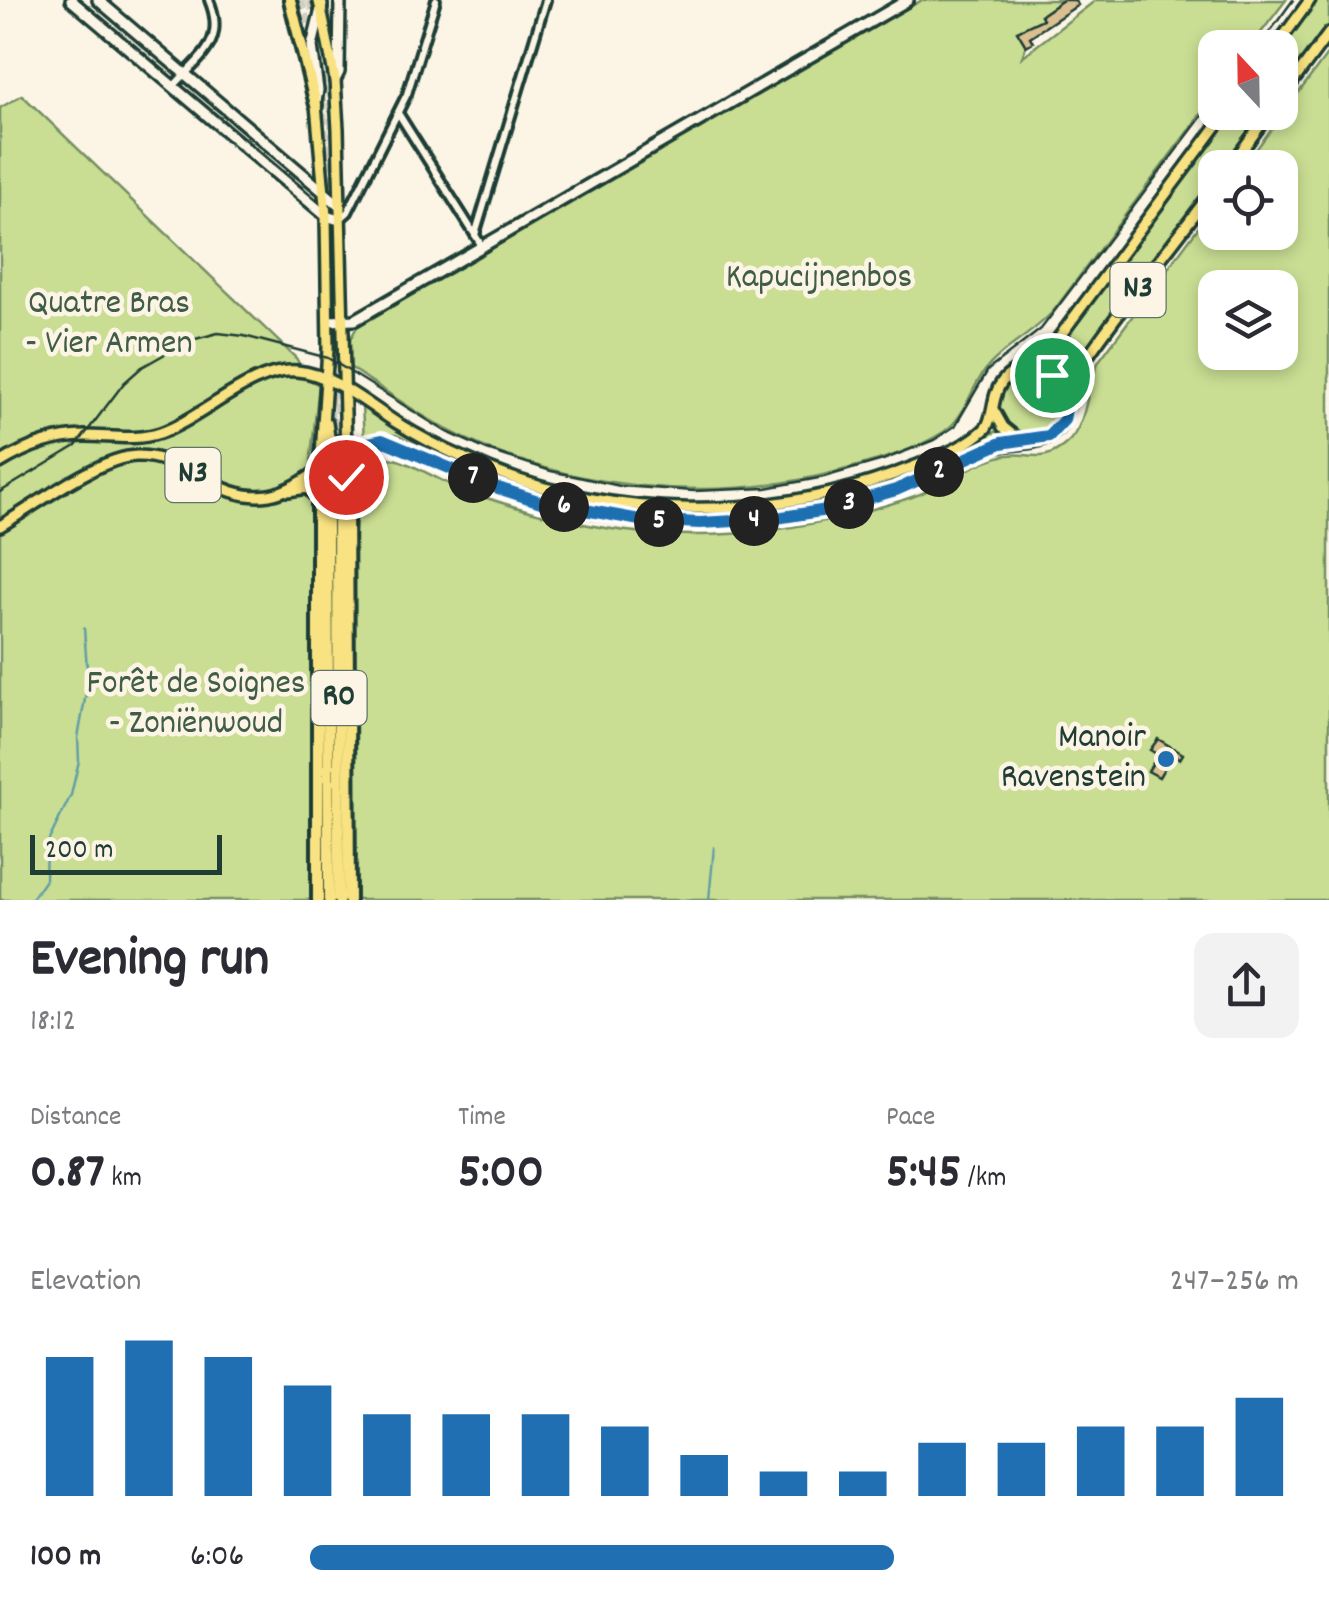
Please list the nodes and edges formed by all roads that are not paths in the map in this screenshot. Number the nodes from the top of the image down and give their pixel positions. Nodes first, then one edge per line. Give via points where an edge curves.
1 (71, 0) edge
2 (98, 0) edge
3 (210, 0) edge
4 (290, 0) edge
5 (340, 0) edge
6 (436, 0) edge
7 (546, 0) edge
8 (908, 0) edge
9 (1310, 0) edge
10 (321, 3) edge
11 (126, 23) junction
12 (1288, 30) edge
13 (1329, 33) edge
14 (114, 37) junction
15 (186, 73) junction
16 (1298, 75) edge
17 (335, 80) junction
18 (174, 87) junction
19 (316, 105) junction
20 (397, 112) junction
21 (1214, 130) edge
22 (321, 143) junction
23 (287, 160) junction
24 (301, 172) junction
25 (276, 174) junction
26 (325, 193) junction
27 (338, 204) junction
28 (1198, 209) edge
29 (326, 216) junction
30 (339, 220) junction
31 (475, 235) junction
32 (482, 246) junction
33 (328, 321) junction
34 (341, 321) junction
35 (328, 361) junction
36 (1025, 368) junction
37 (307, 373) junction
38 (328, 382) junction
39 (343, 389) junction
40 (1068, 398) junction
41 (328, 405) junction
42 (993, 408) junction
43 (1021, 441) junction
44 (344, 452) junction
45 (0, 463) edge
46 (318, 470) junction
47 (280, 492) junction
48 (330, 495) junction
49 (0, 526) edge
50 (318, 900) edge
51 (329, 900) edge
52 (340, 900) edge
53 (349, 900) edge

1 - 14 street
2 - 11 street
3 - 15 street via 217,32
4 - 19 highway
5 - 17 street
6 - 20 street
7 - 31 street
8 - 32 street
9 - 12 main road
10 - 17 main road
10 - 19 street via 312,46
11 - 14 street
11 - 15 street
13 - 16 main road
14 - 18 street
15 - 18 street
15 - 23 street
17 - 27 main road
18 - 25 street
19 - 22 main road
20 - 30 street
20 - 31 street
21 - 36 main road, N3 via 1054,344
22 - 24 street via 316,166
22 - 26 main road
23 - 24 street
23 - 25 street
24 - 26 street
25 - 29 street
26 - 27 street
26 - 29 main road
27 - 30 main road
28 - 40 main road, N3 via 1082,363
29 - 30 street
29 - 33 main road
30 - 34 main road
31 - 32 street
32 - 34 street via 354,320
33 - 34 street
33 - 35 main road
34 - 39 main road
35 - 37 main road
35 - 38 main road
36 - 40 main road via 1052,375
36 - 42 main road, N3 via 998,386
37 - 38 main road, N3
37 - 45 main road, N3 via 270,374 160,433 58,438
38 - 39 main road, N3
38 - 41 main road
39 - 42 main road, N3 via 429,441 502,474 592,498 680,508 768,505 873,482 978,436
39 - 44 main road
40 - 43 main road, N3 via 1058,429
41 - 44 main road via 329,437
41 - 46 main road
42 - 43 main road via 1002,428
43 - 44 main road, N3 via 995,445 862,501 770,519 700,523 590,513 495,487 394,442
44 - 46 main road
44 - 48 main road
46 - 47 main road
46 - 48 main road
47 - 48 main road via 305,488
47 - 49 main road, N3 via 240,495 148,457 124,458
48 - 50 highway
48 - 51 highway, R0
48 - 52 highway, R0
48 - 53 highway

